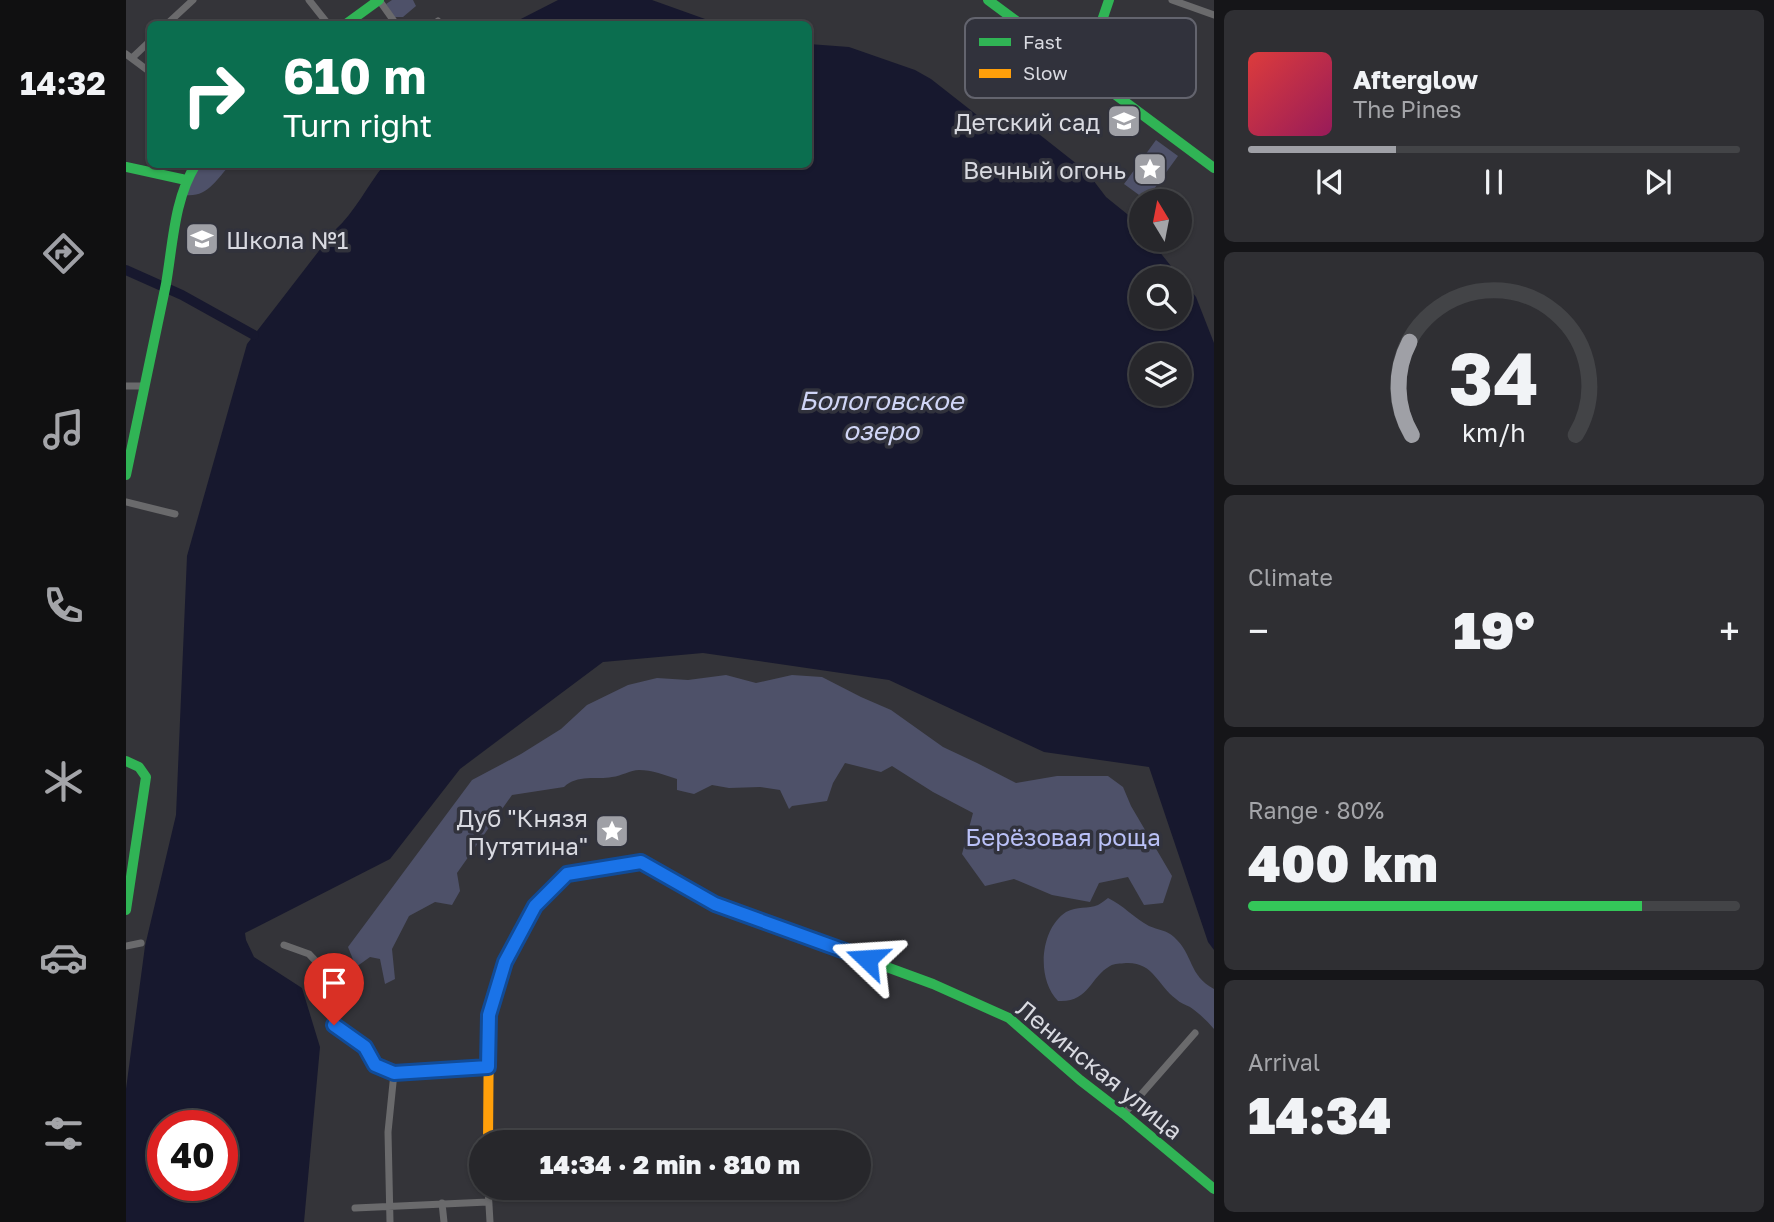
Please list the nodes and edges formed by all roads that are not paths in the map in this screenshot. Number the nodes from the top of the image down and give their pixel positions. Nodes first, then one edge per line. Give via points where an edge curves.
1 (193, 0) edge
2 (309, 0) edge
3 (379, 0) edge
4 (988, 0) edge
5 (1109, 0) edge
6 (1172, 0) edge
7 (1214, 15) edge
8 (1012, 18) edge
9 (1103, 18) edge
10 (170, 21) edge
11 (326, 21) edge
12 (350, 21) edge
13 (394, 21) edge
14 (147, 43) edge
15 (129, 56) edge
16 (147, 70) edge
17 (1120, 98) edge
18 (126, 167) edge
19 (194, 168) edge
20 (1214, 168) edge
21 (186, 180) junction
22 (126, 386) edge
23 (143, 386) junction
24 (127, 460) edge
25 (126, 475) edge
26 (126, 502) edge
27 (175, 514) dead end
28 (126, 761) edge
29 (126, 911) edge
30 (141, 943) dead end
31 (284, 945) dead end
32 (126, 946) edge
33 (1195, 1033) dead end
34 (488, 1067) junction
35 (394, 1073) junction
36 (1124, 1114) junction
37 (488, 1130) edge
38 (1214, 1189) edge
39 (488, 1202) joint
40 (442, 1203) junction
41 (355, 1208) dead end
42 (389, 1208) junction
43 (390, 1222) edge
44 (444, 1222) edge
45 (490, 1222) edge

1 - 10 street
2 - 11 street
3 - 12 street
3 - 13 street
4 - 8 street
5 - 9 street
6 - 7 street
14 - 15 street
15 - 16 street
17 - 20 street
18 - 21 street
19 - 21 street
21 - 23 street
22 - 23 street
23 - 24 street
24 - 25 street
26 - 27 street
28 - 29 street via 146,777
30 - 32 street
31 - 35 street via 309,954 324,971 334,1025 365,1047 375,1065
33 - 36 street
34 - 35 street
34 - 36 street, Ленинская улица via 489,1015 505,962 535,906 567,874 641,862 715,904 933,984 1009,1018
34 - 37 street, Ленинская улица
35 - 42 street via 388,1132
36 - 38 street, Ленинская улица
39 - 40 street
39 - 45 street
40 - 42 street
40 - 44 street
41 - 42 street
42 - 43 street

